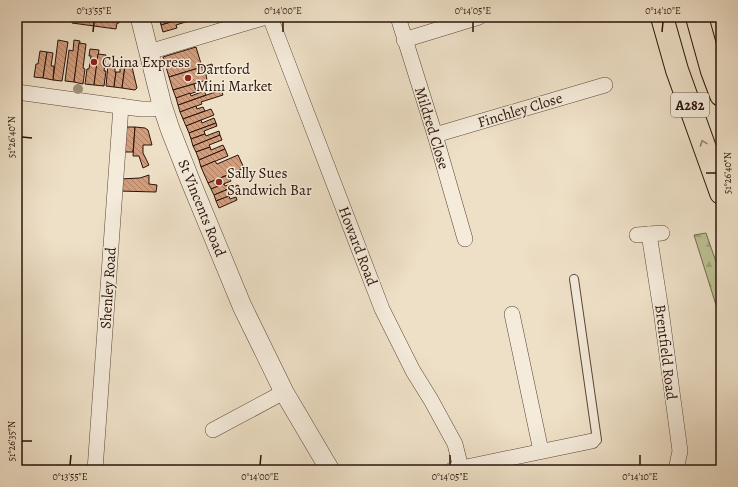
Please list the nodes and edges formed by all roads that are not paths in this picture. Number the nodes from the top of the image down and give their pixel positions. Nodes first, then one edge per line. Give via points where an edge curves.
1 (140, 17) edge
2 (266, 17) edge
3 (270, 17) edge
4 (398, 17) edge
5 (480, 17) edge
6 (662, 17) edge
7 (697, 17) edge
8 (404, 40) junction
9 (149, 52) junction
10 (605, 85) dead end
11 (17, 92) edge
12 (721, 95) edge
13 (121, 106) junction
14 (163, 107) junction
15 (435, 135) junction
16 (721, 193) edge
17 (649, 234) dead end
18 (465, 240) dead end
19 (574, 279) dead end
20 (512, 314) dead end
21 (284, 392) junction
22 (213, 430) dead end
23 (592, 441) joint
24 (540, 451) junction
25 (456, 469) edge
26 (95, 470) edge
27 (330, 470) edge
28 (676, 470) edge

1 - 9 street, St Vincents Road
2 - 9 street
3 - 25 street, Howard Road via 382,309 413,371 455,444
4 - 8 street, Mildred Close
5 - 8 street
16 -> 6 highway, A282 via 677,70
7 - 12 highway, A282
8 - 15 street, Mildred Close
9 - 14 street, St Vincents Road
10 - 15 street, Finchley Close
11 - 13 street
13 - 14 street via 150,110
13 - 26 street, Shenley Road
14 - 21 street, St Vincents Road via 184,166 242,306
15 - 18 street, Mildred Close
17 - 28 street, Brentfield Road via 680,451
19 - 23 lane via 597,440
20 - 24 street
21 - 22 street
21 - 27 street, St Vincents Road
23 - 24 street
24 - 25 street

